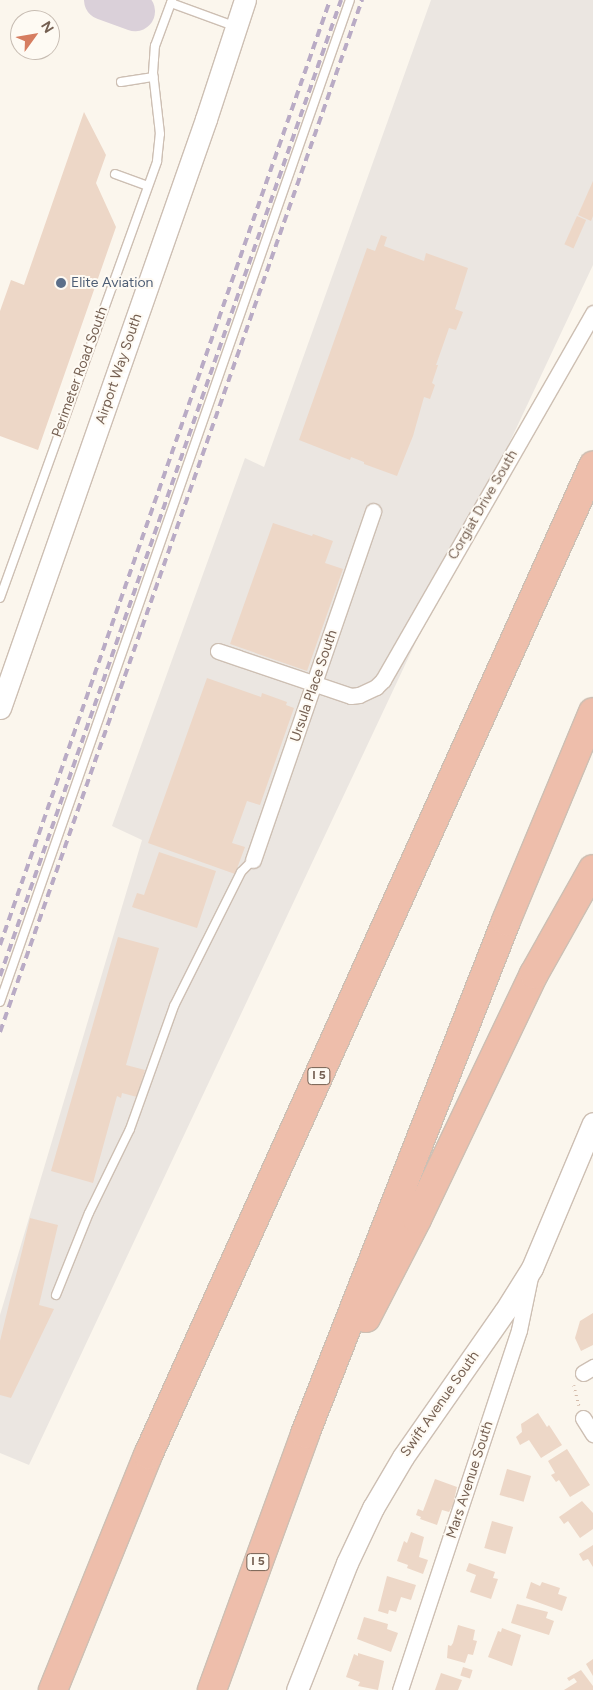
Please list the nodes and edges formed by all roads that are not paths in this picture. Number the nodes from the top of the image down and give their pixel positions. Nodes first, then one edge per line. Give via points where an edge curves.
1 (245, 0) edge
2 (350, 0) edge
3 (171, 1) edge
4 (236, 26) junction
5 (154, 77) junction
6 (121, 82) dead end
7 (115, 174) dead end
8 (148, 186) junction
9 (593, 313) edge
10 (593, 466) edge
11 (373, 511) dead end
12 (0, 598) edge
13 (218, 651) dead end
14 (314, 684) junction
15 (0, 708) edge
16 (593, 712) edge
17 (253, 860) joint
18 (593, 869) edge
19 (0, 1002) edge
20 (593, 1123) edge
21 (532, 1268) junction
22 (56, 1295) dead end
23 (583, 1418) road end
24 (304, 1434) junction
25 (593, 1434) edge
26 (53, 1690) edge
27 (212, 1690) edge
28 (297, 1690) edge
29 (400, 1690) edge

1 - 4 main road, Airport Way South
2 - 19 lane
3 - 4 lane
3 - 5 lane, Perimeter Road South via 155,46
4 - 15 main road, Airport Way South
5 - 6 lane
5 - 8 lane, Perimeter Road South via 160,134 157,161
7 - 8 lane
8 - 12 lane, Perimeter Road South
9 - 14 street, Corgiat Drive South via 383,680 367,692 351,696
10 - 26 highway, I 5 via 148,1454
11 - 14 street, Ursula Place South
13 - 14 street
14 - 17 street, Ursula Place South
16 - 24 highway, I 5 via 506,921
17 - 22 lane via 241,872 174,1006 130,1130 89,1213
18 - 24 highway via 534,974 391,1272
20 - 21 main road, Swift Avenue South
21 - 28 main road, Swift Avenue South via 402,1457 373,1508 346,1563
21 - 29 street, Mars Avenue South via 519,1330
23 - 25 street
24 - 27 highway, I 5

